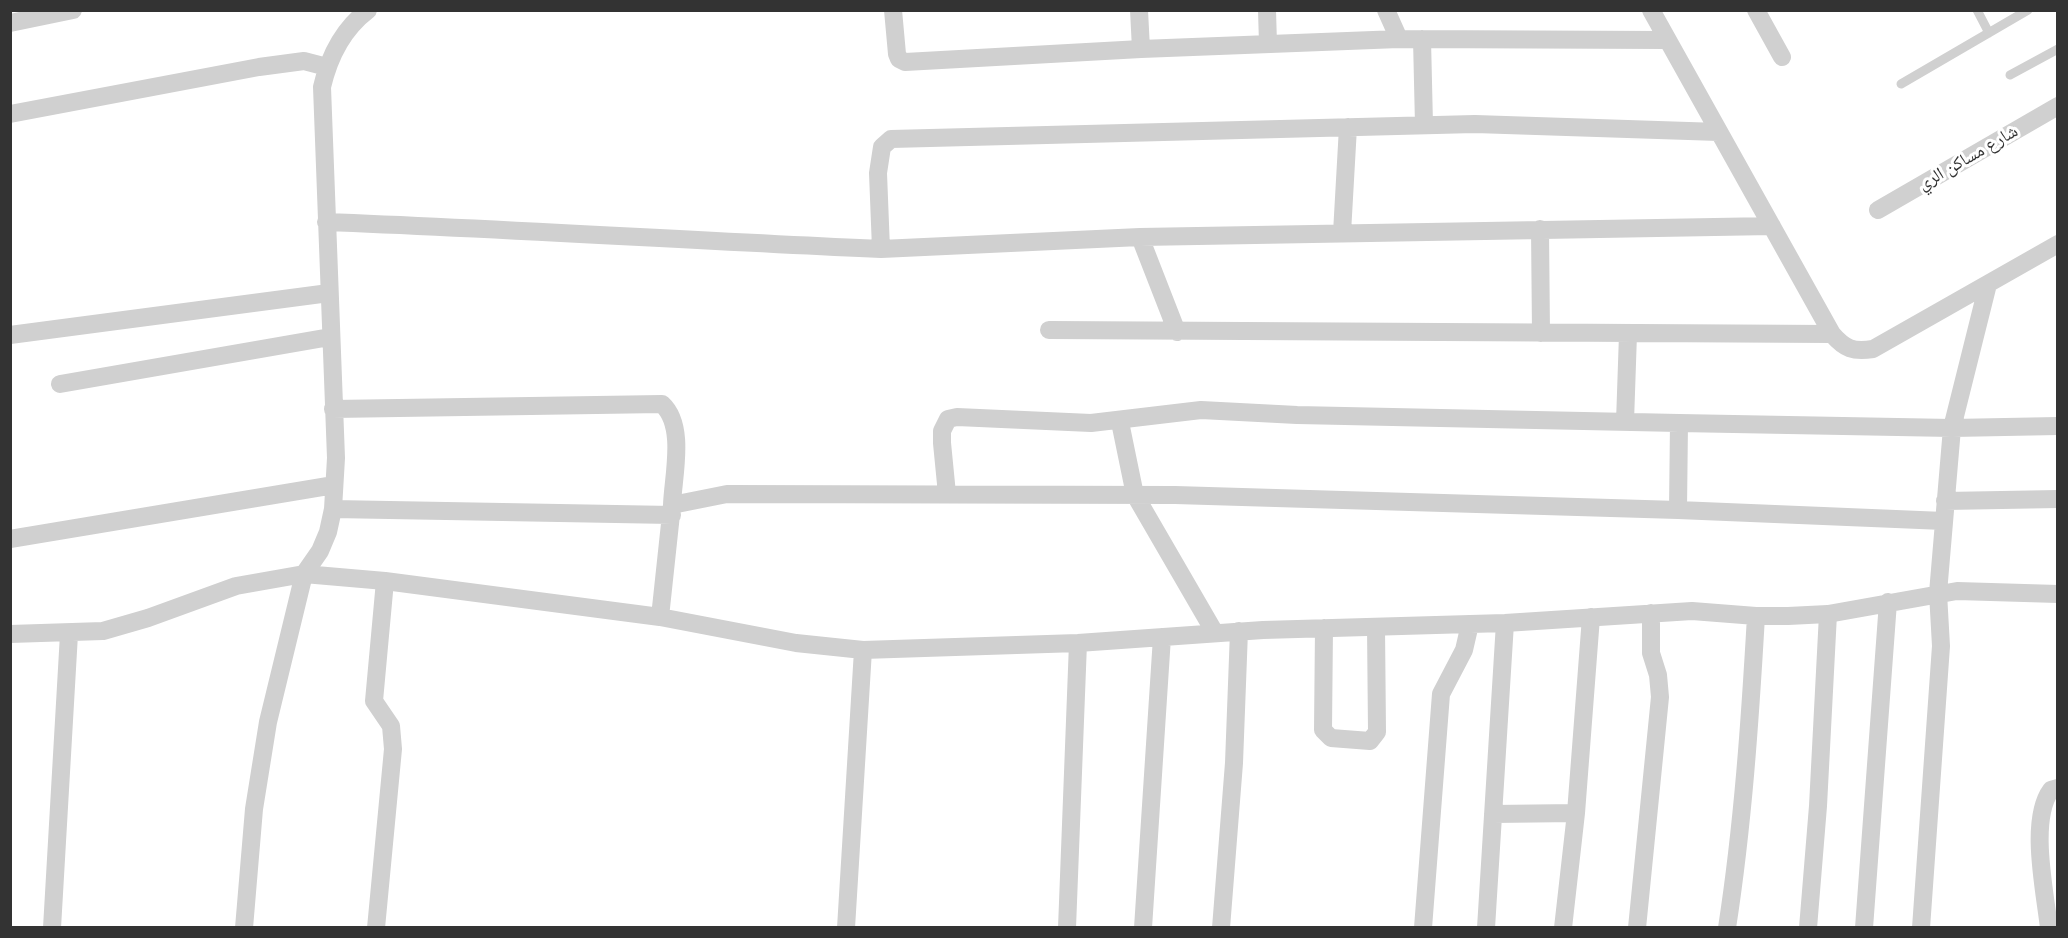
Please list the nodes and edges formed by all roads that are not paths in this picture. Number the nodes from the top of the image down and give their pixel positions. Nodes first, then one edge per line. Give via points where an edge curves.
1 (73, 10) edge
2 (368, 10) edge
3 (893, 10) edge
4 (1139, 10) edge
5 (1267, 10) edge
6 (1386, 10) edge
7 (1651, 10) edge
8 (1756, 10) edge
9 (1977, 10) edge
10 (2028, 10) edge
11 (10, 23) edge
12 (1989, 33) junction
13 (1399, 39) junction
14 (1422, 39) junction
15 (1667, 40) junction
16 (1268, 44) junction
17 (1141, 49) junction
18 (2058, 49) edge
19 (1782, 57) dead end
20 (327, 67) junction
21 (2010, 75) dead end
22 (1901, 84) dead end
23 (2058, 106) edge
24 (10, 114) edge
25 (1424, 125) junction
26 (1348, 127) junction
27 (1719, 132) junction
28 (1878, 210) dead end
29 (326, 222) junction
30 (1772, 226) junction
31 (1540, 229) junction
32 (1342, 233) junction
33 (1140, 237) junction
34 (2058, 244) edge
35 (881, 249) junction
36 (1988, 284) junction
37 (329, 293) junction
38 (1048, 330) dead end
39 (1177, 332) junction
40 (1541, 333) junction
41 (1628, 334) junction
42 (1832, 334) junction
43 (10, 335) edge
44 (330, 338) junction
45 (60, 384) dead end
46 (333, 409) junction
47 (1120, 422) junction
48 (1625, 422) junction
49 (1679, 423) junction
50 (2058, 426) edge
51 (1952, 428) junction
52 (334, 485) junction
53 (947, 494) junction
54 (1134, 495) junction
55 (2058, 499) edge
56 (1946, 501) junction
57 (333, 509) junction
58 (672, 510) junction
59 (1677, 510) junction
60 (1944, 521) junction
61 (10, 539) edge
62 (304, 574) junction
63 (385, 581) junction
64 (1938, 593) junction
65 (2058, 594) edge
66 (1887, 603) junction
67 (1651, 613) junction
68 (1828, 614) junction
69 (1756, 616) junction
70 (660, 617) junction
71 (1591, 617) junction
72 (1505, 623) junction
73 (1470, 624) junction
74 (1376, 627) junction
75 (1324, 628) junction
76 (1239, 631) junction
77 (1215, 633) junction
78 (10, 634) edge
79 (69, 634) junction
80 (1162, 637) junction
81 (1078, 643) junction
82 (863, 650) junction
83 (2058, 788) edge
84 (1576, 813) junction
85 (1493, 814) junction
86 (2049, 843) edge
87 (52, 927) edge
88 (244, 927) edge
89 (376, 927) edge
90 (846, 927) edge
91 (1067, 927) edge
92 (1143, 927) edge
93 (1221, 927) edge
94 (1423, 927) edge
95 (1486, 927) edge
96 (1563, 927) edge
97 (1636, 927) edge
98 (1728, 927) edge
99 (1808, 927) edge
100 (1864, 927) edge
101 (1921, 927) edge
102 (2049, 927) edge

1 - 11 street
2 - 20 street via 341,38
3 - 17 street via 898,59 910,62
4 - 17 street
5 - 16 street
6 - 13 street
7 - 15 street
8 - 19 street
9 - 12 lane
10 - 12 lane
12 - 22 lane
13 - 14 street
13 - 16 street
14 - 15 street
14 - 25 street
15 - 27 street
16 - 17 street
18 - 21 lane
20 - 24 street via 304,61 269,66
20 - 29 street via 321,109
23 - 28 street, شارع مساكن الري
25 - 26 street
25 - 27 street
26 - 32 street
26 - 35 street via 891,139 882,147 878,173
27 - 30 street
29 - 35 street
29 - 37 street
30 - 31 street
30 - 42 street
31 - 32 street
31 - 40 street
32 - 33 street
33 - 35 street
33 - 39 street
34 - 36 street
36 - 42 street via 1873,349 1857,352 1842,346
36 - 51 street
37 - 43 street
37 - 44 street
38 - 39 street
39 - 40 street
40 - 41 street
41 - 42 street
41 - 48 street
44 - 45 street
44 - 46 street
46 - 52 street
46 - 58 street via 662,404 673,419 675,438
47 - 48 street via 1201,410
47 - 53 street via 948,419 942,431
47 - 54 street
48 - 49 street
49 - 51 street
49 - 59 street
50 - 51 street
51 - 56 street
52 - 57 street
52 - 61 street
53 - 54 street
53 - 58 street via 727,494
54 - 59 street
54 - 77 street
55 - 56 street
56 - 60 street
57 - 58 street
57 - 62 street via 320,551
58 - 70 street
59 - 60 street
60 - 64 street
62 - 63 street
62 - 79 street via 236,586 103,631
62 - 88 street via 268,722 254,809
63 - 70 street
63 - 89 street via 374,701 391,726 393,749
64 - 65 street
64 - 66 street
64 - 101 street via 1941,646
66 - 68 street
66 - 100 street
67 - 69 street via 1692,610
67 - 71 street
67 - 97 street via 1651,653 1660,697
68 - 69 street
68 - 99 street
69 - 98 street via 1750,729
70 - 82 street via 796,643
71 - 72 street
71 - 84 street
72 - 73 street
72 - 85 street
73 - 74 street
73 - 94 street via 1464,650 1441,694
74 - 75 street
74 - 75 street via 1377,732 1370,741 1331,738 1323,730
75 - 76 street
76 - 77 street
76 - 93 street via 1234,763
77 - 80 street
78 - 79 street
79 - 87 street
80 - 81 street
80 - 92 street
81 - 82 street
81 - 91 street
82 - 90 street
83 - 86 street via 2044,799
84 - 85 street
84 - 96 street
85 - 95 street
86 - 102 street

